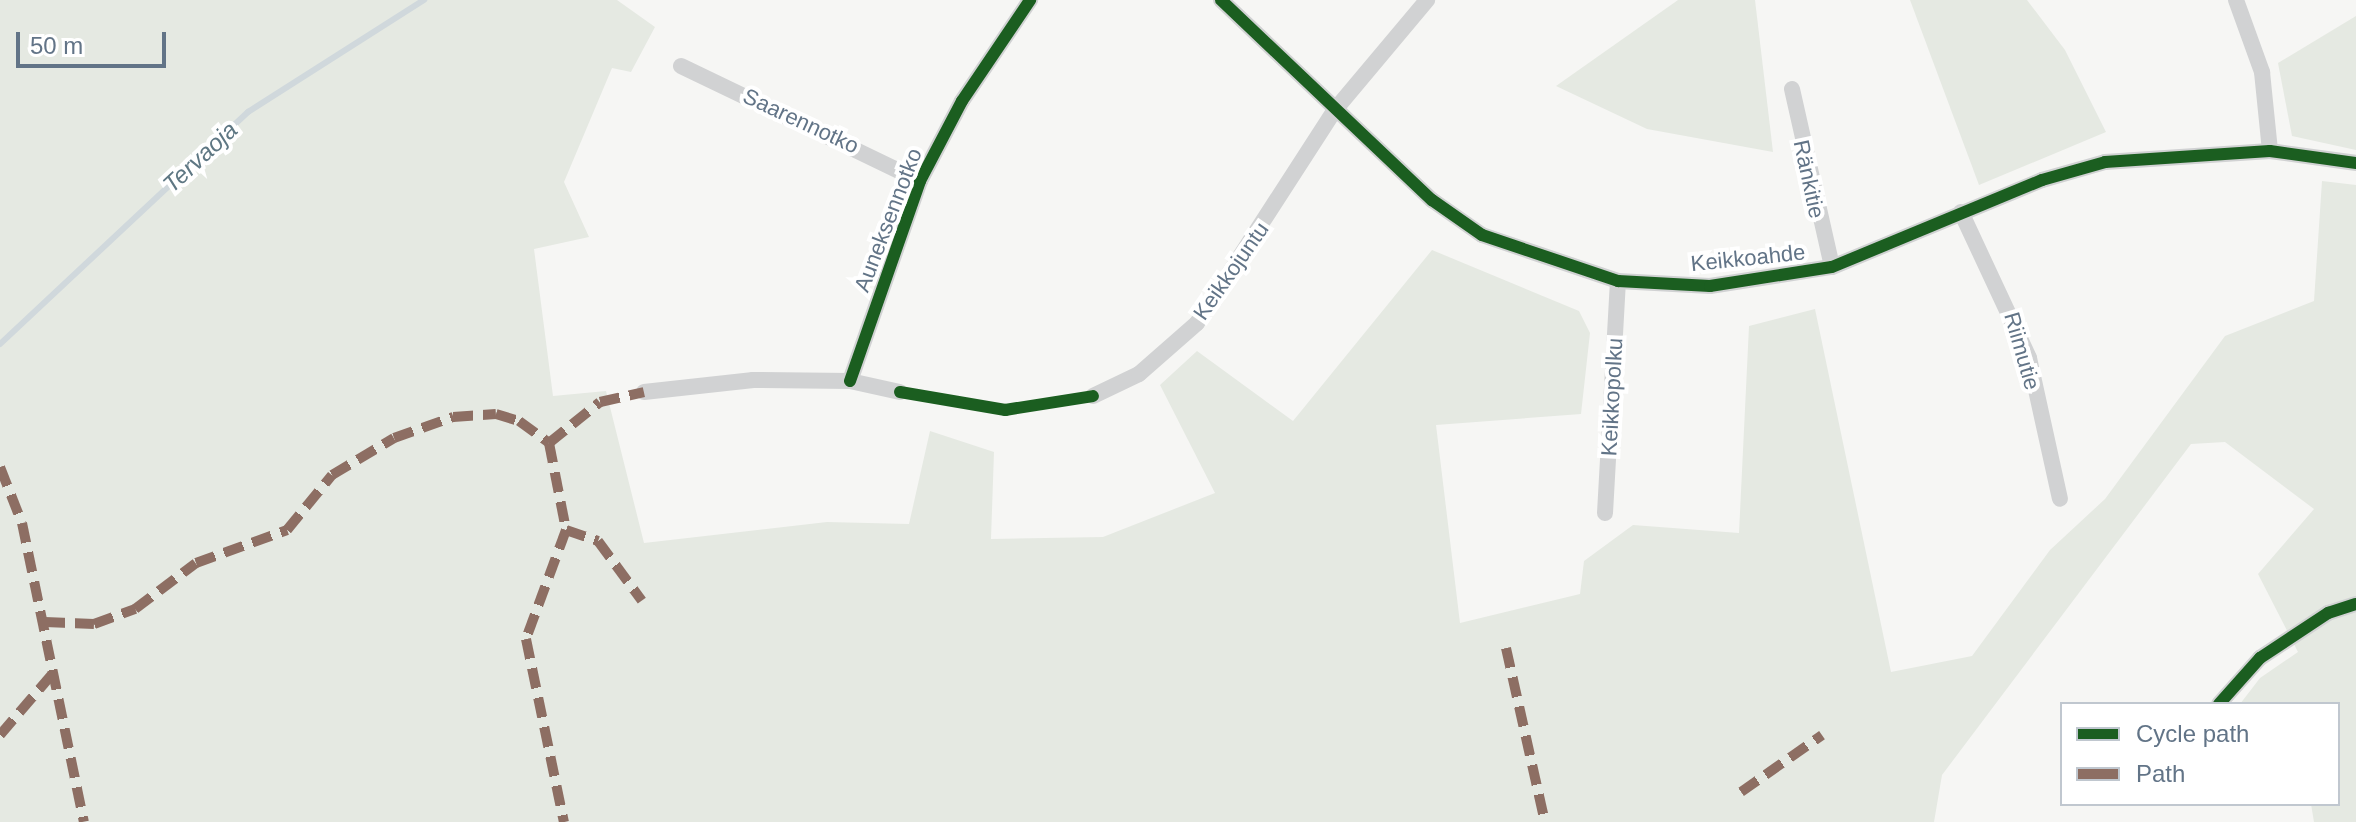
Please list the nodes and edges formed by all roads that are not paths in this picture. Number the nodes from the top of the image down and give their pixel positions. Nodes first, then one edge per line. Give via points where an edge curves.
1 (1030, 0) edge
2 (1221, 0) edge
3 (1427, 0) edge
4 (2236, 0) edge
5 (681, 66) dead end
6 (1792, 89) dead end
7 (1334, 111) junction
8 (2270, 151) junction
9 (2356, 163) edge
10 (920, 181) junction
11 (1961, 212) junction
12 (1832, 267) junction
13 (1618, 281) junction
14 (850, 381) junction
15 (644, 392) dead end
16 (900, 392) dead end
17 (1093, 396) dead end
18 (2060, 499) dead end
19 (1605, 513) dead end
20 (2356, 604) edge
21 (2221, 702) edge

1 - 10 street, Auneksennotko via 962,101
2 - 7 street, Keikkoahde
3 - 7 street, Keikkojuntu
4 - 8 street via 2262,72
5 - 10 street, Saarennotko
6 - 12 street, Ränkitie
7 - 13 street, Keikkoahde via 1482,235
7 - 17 street, Keikkojuntu via 1197,323 1139,374
8 - 9 street, Keikkoahde
8 - 11 street, Keikkoahde via 2105,162
10 - 14 street, Auneksennotko
11 - 12 street, Keikkoahde
11 - 18 street, Riimutie via 2029,358
12 - 13 street, Keikkoahde via 1710,286
13 - 19 street, Keikkopolku
14 - 15 street via 753,380
14 - 16 street
20 - 21 street via 2328,613 2260,658

